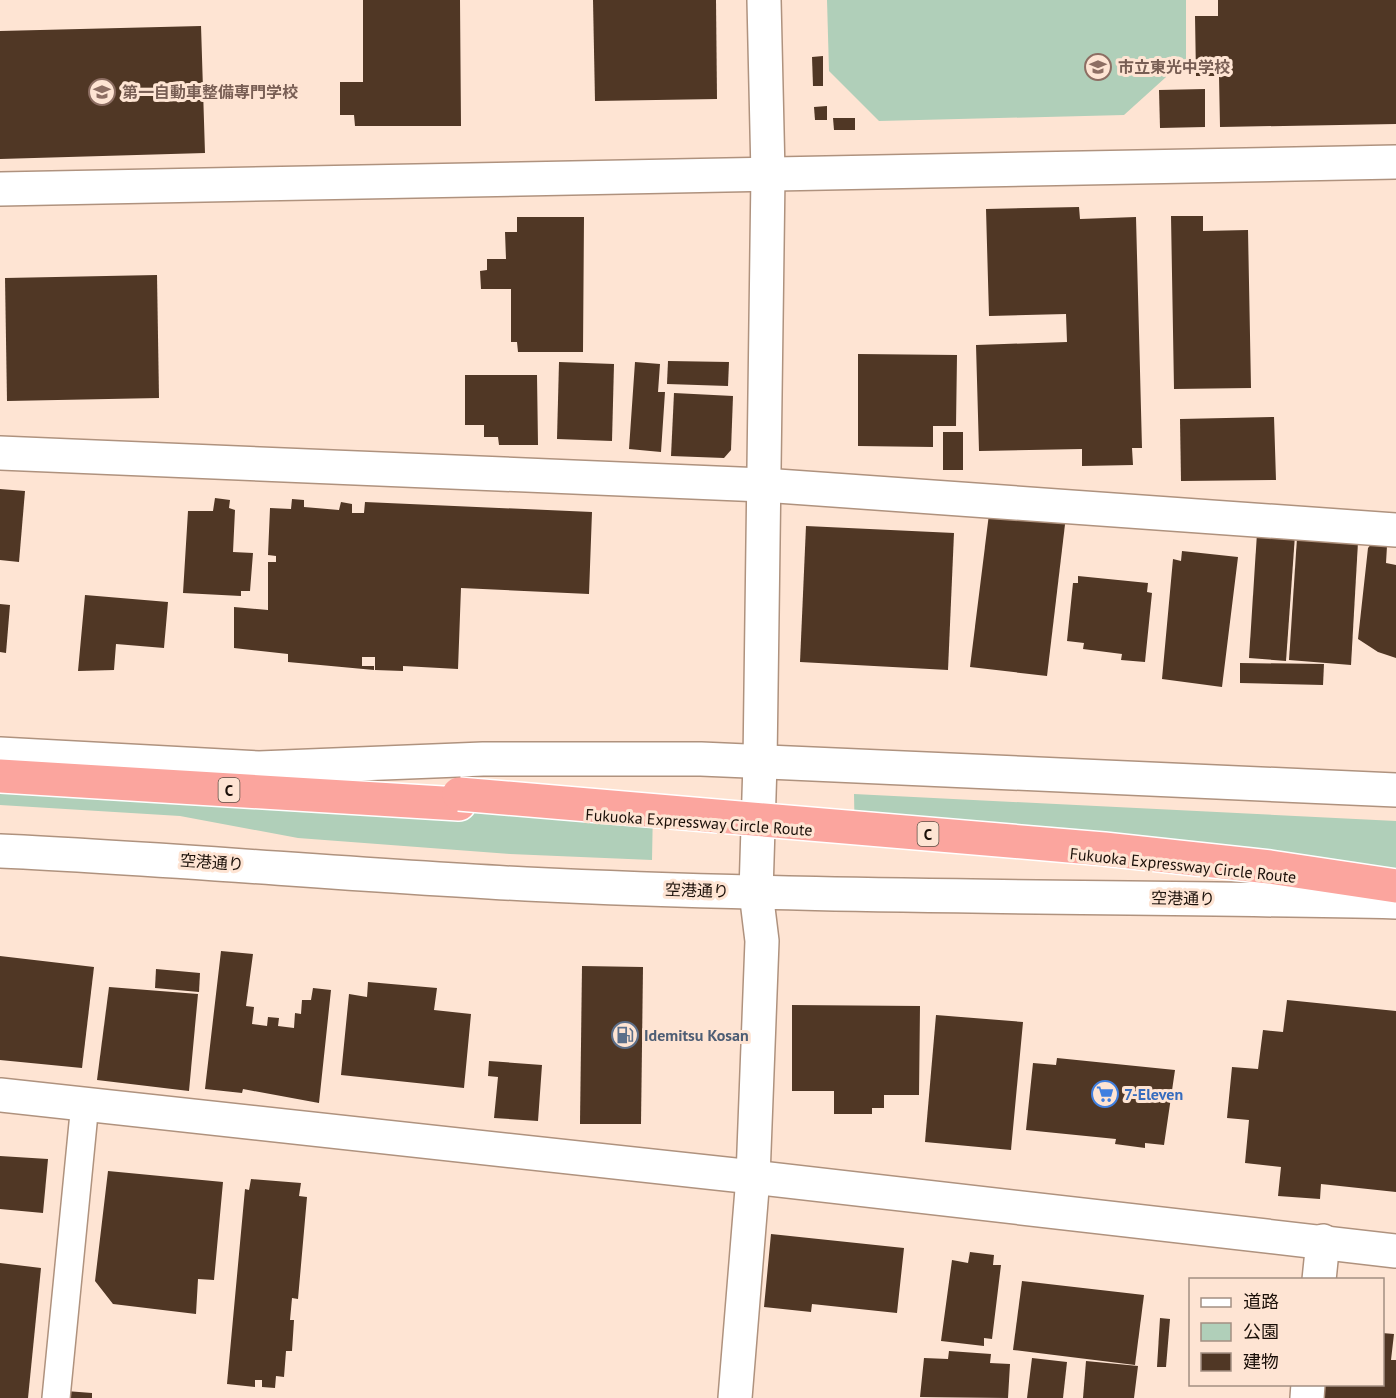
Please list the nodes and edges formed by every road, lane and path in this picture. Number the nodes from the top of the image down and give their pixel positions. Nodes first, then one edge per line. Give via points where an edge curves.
1 (764, 0) edge
2 (1396, 162) edge
3 (768, 174) junction
4 (0, 189) edge
5 (0, 453) edge
6 (763, 485) junction
7 (1396, 530) edge
8 (0, 754) edge
9 (760, 763) junction
10 (0, 770) edge
11 (0, 776) edge
12 (0, 785) edge
13 (1396, 790) edge
14 (0, 792) edge
15 (459, 799) junction
16 (0, 851) edge
17 (1396, 886) edge
18 (756, 892) junction
19 (1396, 893) edge
20 (1396, 902) edge
21 (0, 1095) edge
22 (85, 1103) junction
23 (753, 1177) junction
24 (1323, 1241) junction
25 (1396, 1251) edge
26 (1319, 1278) edge
27 (56, 1398) edge
28 (735, 1398) edge

1 - 3 street
2 - 3 street
3 - 4 street
3 - 6 street
5 - 6 street
6 - 7 street
6 - 9 street
8 - 9 street via 260,768 483,759 701,759
9 - 13 street
9 - 18 street
10 - 15 highway, Fukuoka Expressway Circle Route / C
11 - 15 highway, Fukuoka Expressway Circle Route / C
12 - 15 highway
14 - 15 highway
15 - 17 highway, Fukuoka Expressway Circle Route / C, bridge via 1104,849 1270,867
15 - 19 highway, Fukuoka Expressway Circle Route / C via 1094,854 1269,872
16 - 18 street, 空港通り via 524,884
18 - 20 street, 空港通り
18 - 23 street via 762,941
21 - 22 street
22 - 23 street
22 - 27 lane
23 - 24 street
23 - 28 street
24 - 25 street
24 - 26 street

